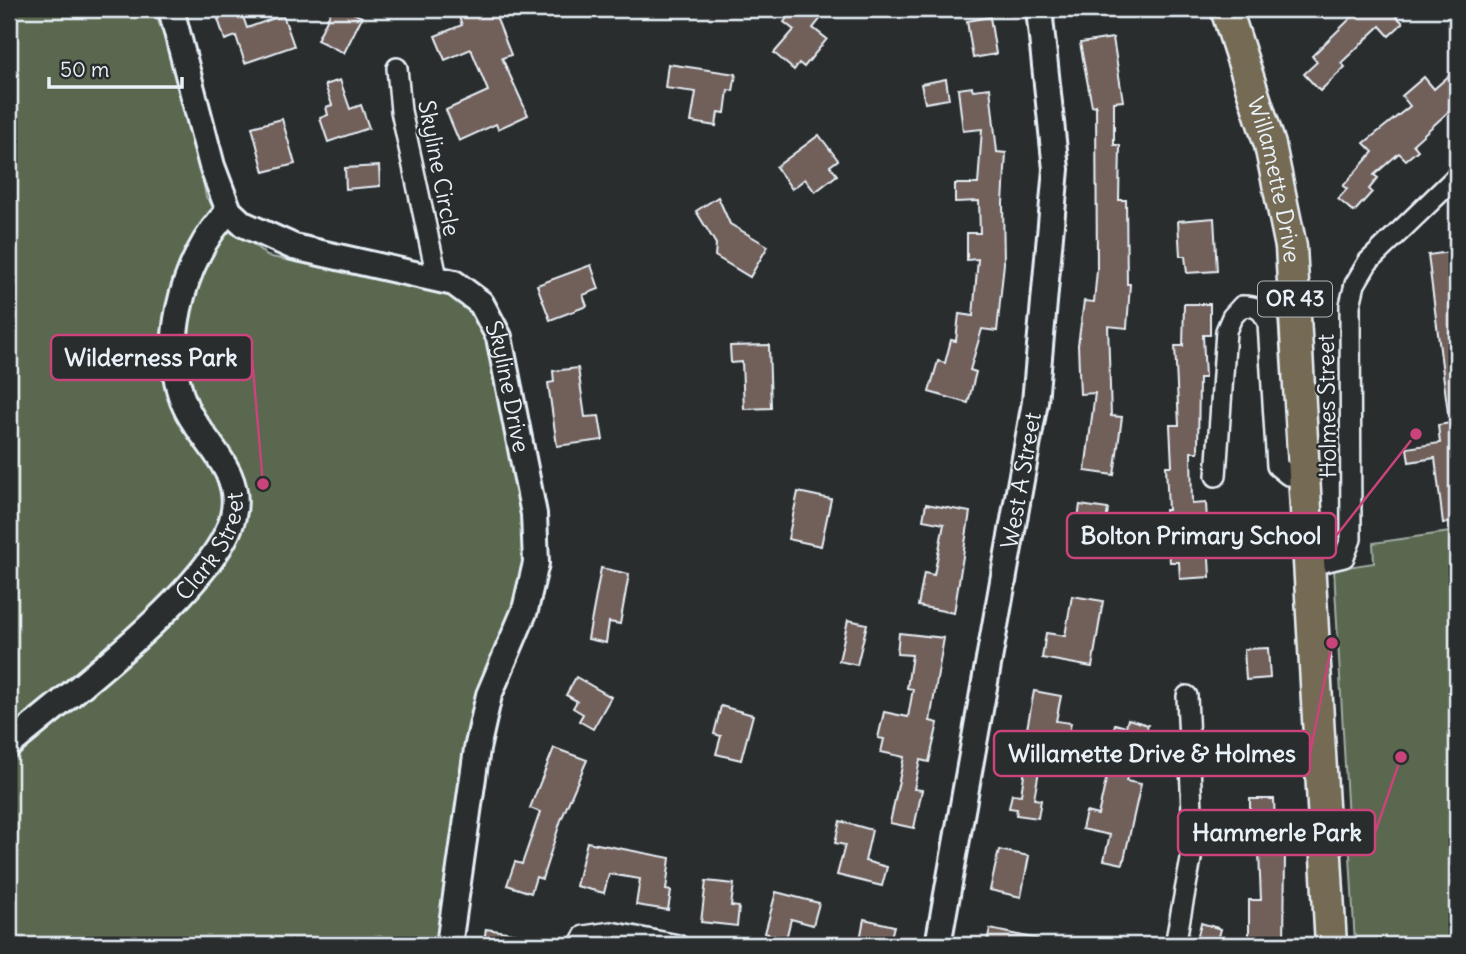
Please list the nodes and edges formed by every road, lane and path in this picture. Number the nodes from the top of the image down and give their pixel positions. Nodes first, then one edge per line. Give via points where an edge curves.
1 (171, 9) edge
2 (1039, 9) edge
3 (1226, 9) edge
4 (397, 68) dead end
5 (1457, 176) edge
6 (229, 211) junction
7 (437, 277) junction
8 (1306, 474) junction
9 (1216, 476) dead end
10 (1311, 565) junction
11 (1187, 696) dead end
12 (9, 745) edge
13 (585, 939) edge
14 (449, 945) edge
15 (678, 945) edge
16 (938, 945) edge
17 (1174, 945) edge
18 (1331, 945) edge

1 - 6 street via 212,166
2 - 16 street, West A Street via 1056,160 1035,402
3 - 8 main road, Willamette Drive / OR 43 via 1260,108 1292,247
4 - 7 street, Skyline Circle via 401,111
5 - 10 street, Holmes Street via 1368,262 1355,284 1350,305 1351,539 1344,557
6 - 7 street, Skyline Drive via 243,224 294,247
6 - 12 street, Clark Street via 211,231 191,271 174,354 176,383 190,416 230,476 236,498 233,519 180,598
7 - 14 street, Skyline Drive via 468,290 493,321 537,537 534,582 489,695 477,749
8 - 9 street via 1289,475 1277,466 1268,323 1255,306 1242,306 1226,331
8 - 10 main road, Willamette Drive / OR 43
10 - 18 main road, Willamette Drive / OR 43
11 - 17 street via 1191,859
13 - 15 street via 611,932

